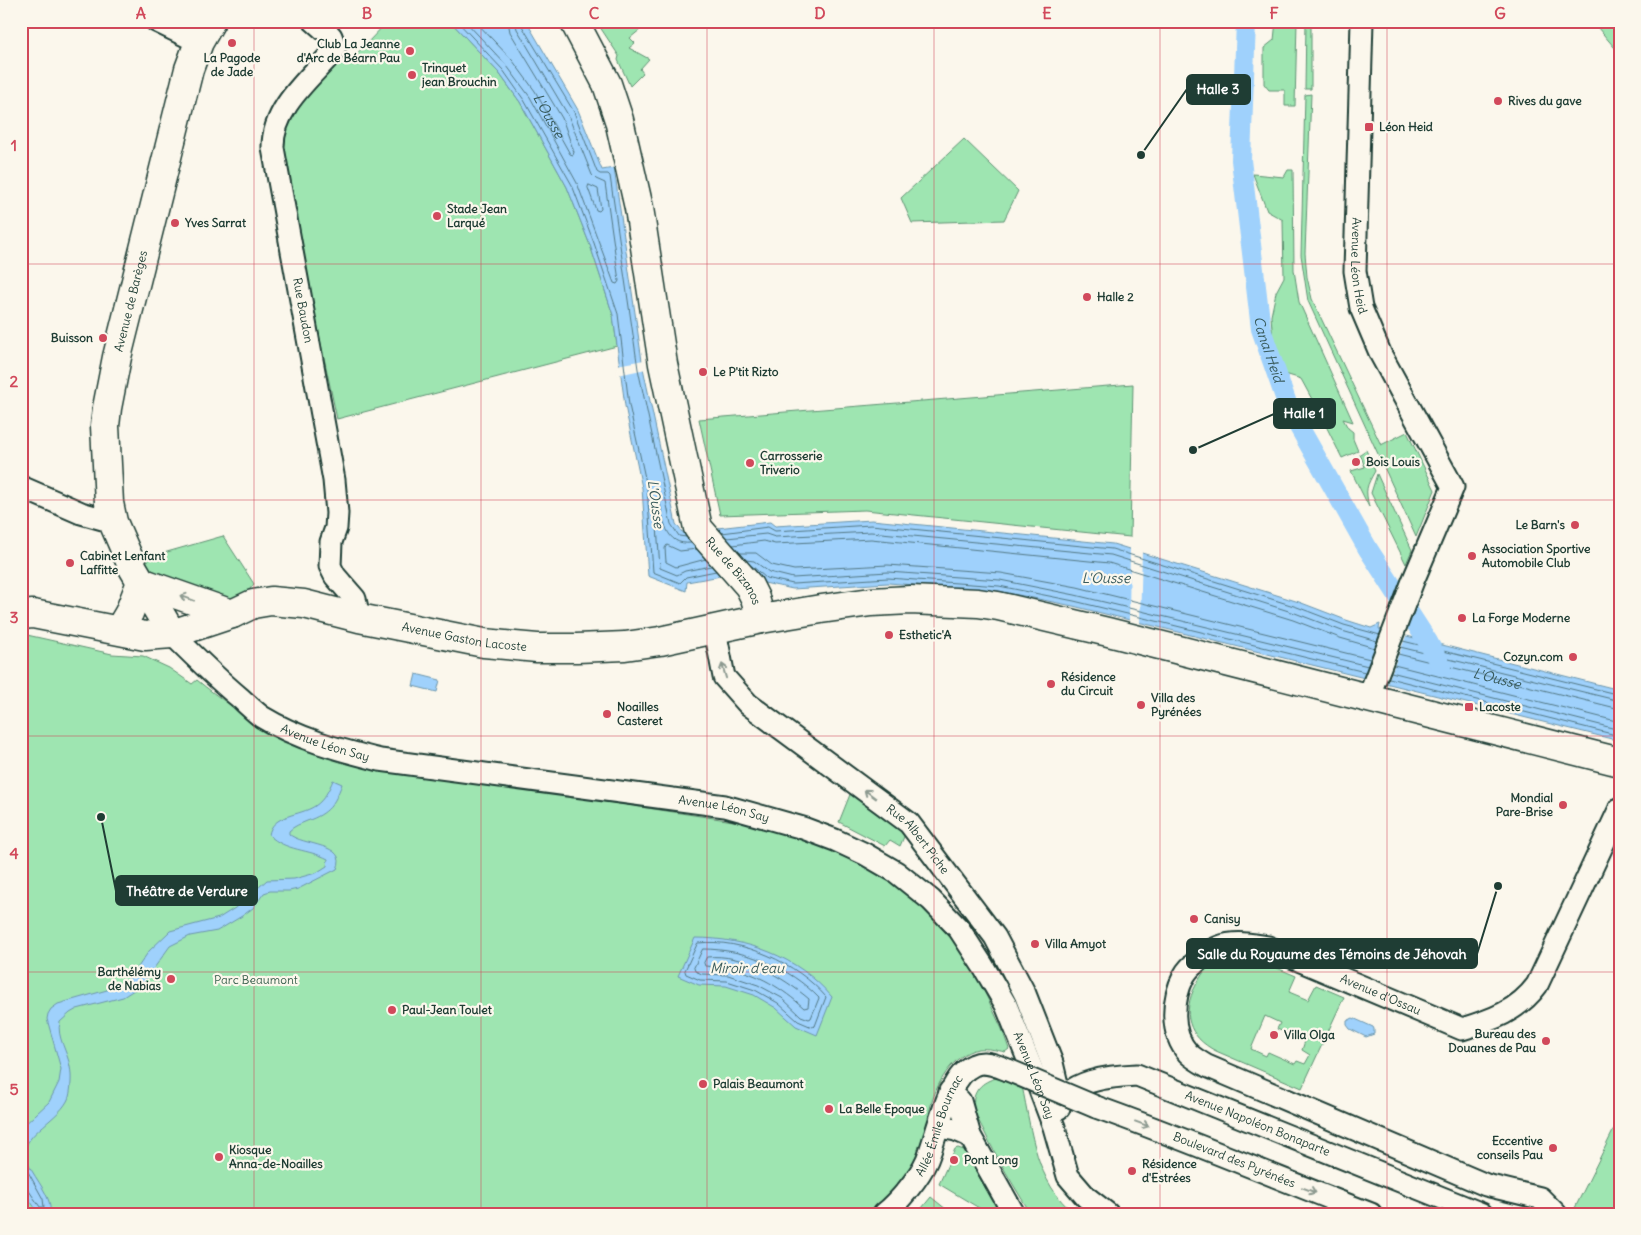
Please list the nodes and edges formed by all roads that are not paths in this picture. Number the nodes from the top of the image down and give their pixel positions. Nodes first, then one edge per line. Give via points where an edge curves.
1 (156, 21) edge
2 (314, 21) edge
3 (574, 21) edge
4 (1362, 21) edge
5 (205, 32) edge
6 (21, 486) edge
7 (112, 522) junction
8 (141, 582) junction
9 (232, 614) junction
10 (21, 615) edge
11 (359, 618) junction
12 (761, 620) junction
13 (119, 630) junction
14 (715, 630) junction
15 (172, 634) junction
16 (1371, 689) junction
17 (1620, 762) edge
18 (1620, 808) edge
19 (1008, 1070) joint
20 (950, 1091) junction
21 (1061, 1100) junction
22 (939, 1127) junction
23 (1054, 1127) junction
24 (970, 1136) junction
25 (884, 1214) edge
26 (1014, 1214) edge
27 (1108, 1214) edge
28 (1371, 1214) edge
29 (1482, 1214) edge
30 (1556, 1214) edge

1 - 5 street
2 - 11 street, Rue Baudon via 331,36 334,47 283,110 272,134 273,148 334,480 337,512 330,566 355,599
3 - 12 main road, Rue de Bizanos via 607,84 619,120 639,208 663,364 698,528 741,576 755,598
4 - 16 street, Avenue Léon Heid via 1355,271 1361,308 1381,355 1453,487
5 - 7 main road, Avenue de Barèges via 189,69 107,408 105,440
6 - 7 street via 81,513
7 - 8 main road, Avenue de Barèges
9 -> 8 main road
8 - 13 main road
8 - 15 main road, Avenue de Barèges
9 - 11 main road, Avenue Gaston Lacoste via 253,604 271,601 304,604
9 - 15 main road, Avenue Gaston Lacoste
10 - 13 main road, Avenue Gaston Lacoste via 32,614
11 - 14 main road, Avenue Gaston Lacoste via 476,642 537,648 625,646
12 - 14 main road, Avenue Gaston Lacoste
12 - 16 main road, Avenue Gaston Lacoste via 871,602 978,603
13 - 15 main road, Avenue Gaston Lacoste via 146,636
21 -> 14 street, Rue Albert Piche via 1052,1063 1025,994 995,937 909,823 748,704 724,677
15 - 23 street, Avenue Léon Say via 261,716 289,731 349,753 380,760 725,806 803,828 865,854 896,872 931,900 959,929 1006,1005
16 - 17 main road, Avenue Gaston Lacoste
18 - 30 street, Avenue d'Ossau via 1537,985 1524,1000 1502,1016 1462,1029 1268,947 1243,944 1220,946 1209,951 1192,967 1184,975 1174,1012 1184,1047 1207,1066 1486,1186 1540,1198
19 - 20 street, Allée Émile Bournac via 976,1064 968,1068
19 -> 28 street, Boulevard des Pyrénées, bridge
20 - 22 street, Allée Émile Bournac
20 - 24 street via 960,1101
21 - 23 street
21 - 29 street, Avenue Napoléon Bonaparte via 1072,1089 1088,1083 1137,1075
22 - 24 street
22 - 25 street, Allée Émile Bournac via 926,1162 901,1199
23 - 27 street, Avenue Léon Say via 1068,1176 1086,1197
24 - 26 street

